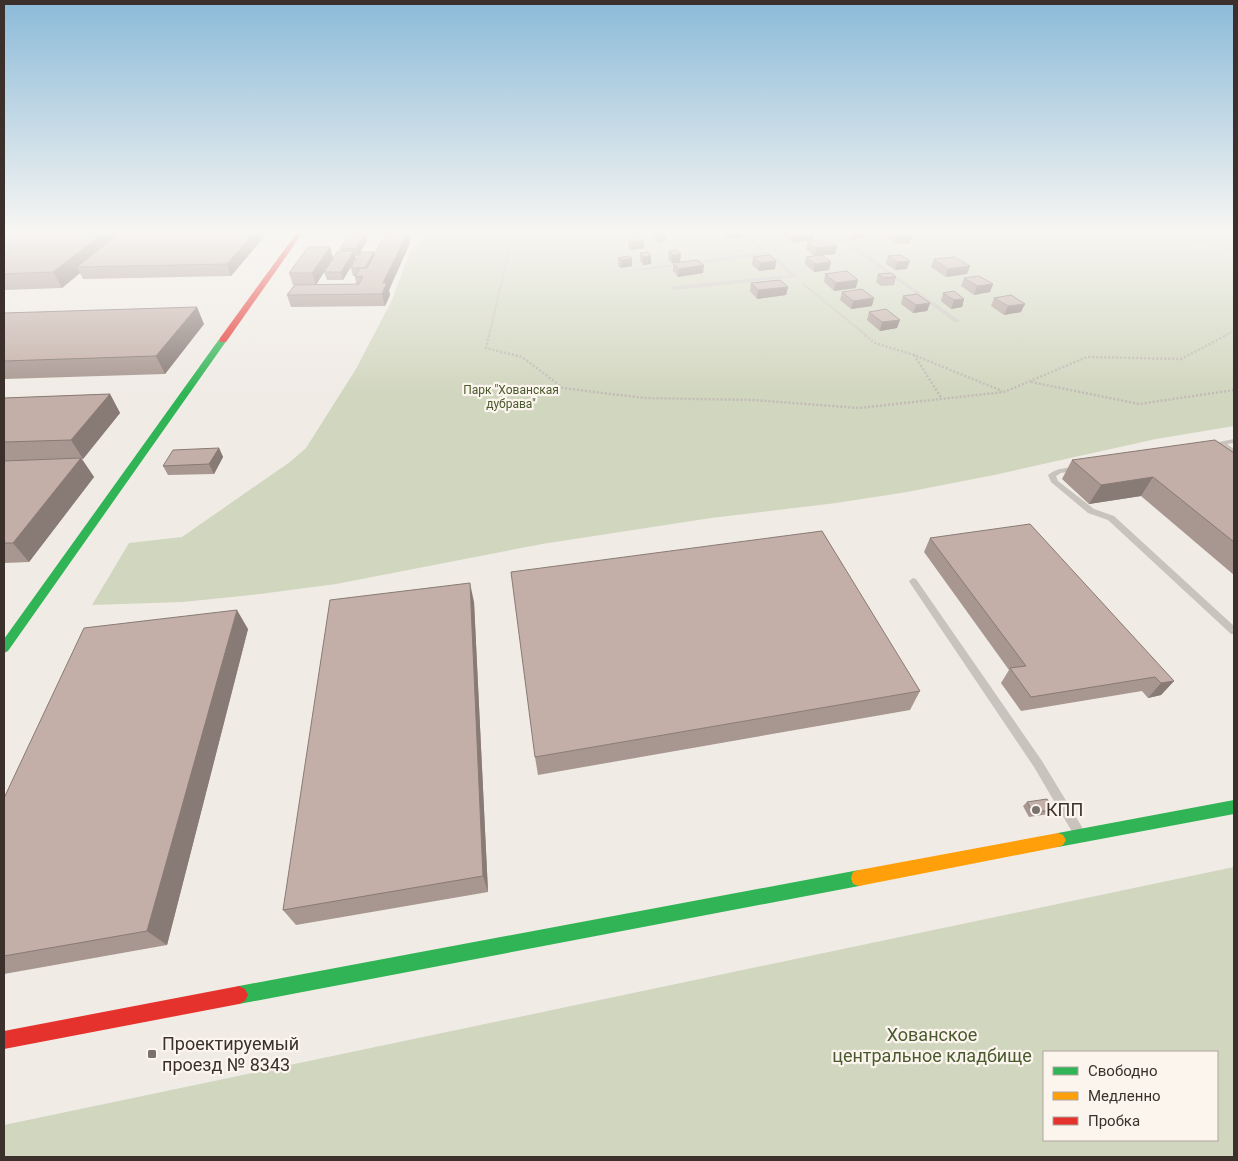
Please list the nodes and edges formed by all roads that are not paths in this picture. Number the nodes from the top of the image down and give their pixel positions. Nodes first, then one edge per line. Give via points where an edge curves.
1 (262, 285) edge
2 (702, 285) edge
3 (906, 285) edge
4 (674, 288) dead end
5 (957, 321) dead end
6 (1234, 441) edge
7 (1234, 452) edge
8 (1088, 466) edge
9 (913, 581) dead end
10 (1234, 631) edge
11 (4, 648) edge
12 (1234, 807) edge
13 (1081, 836) junction
14 (4, 1040) edge

1 - 11 street
2 - 4 lane
3 - 5 lane
6 - 7 lane via 1221,443
8 - 10 lane via 1052,475 1055,482 1091,511 1111,518
9 - 13 lane via 1038,764
12 - 13 street
13 - 14 street

